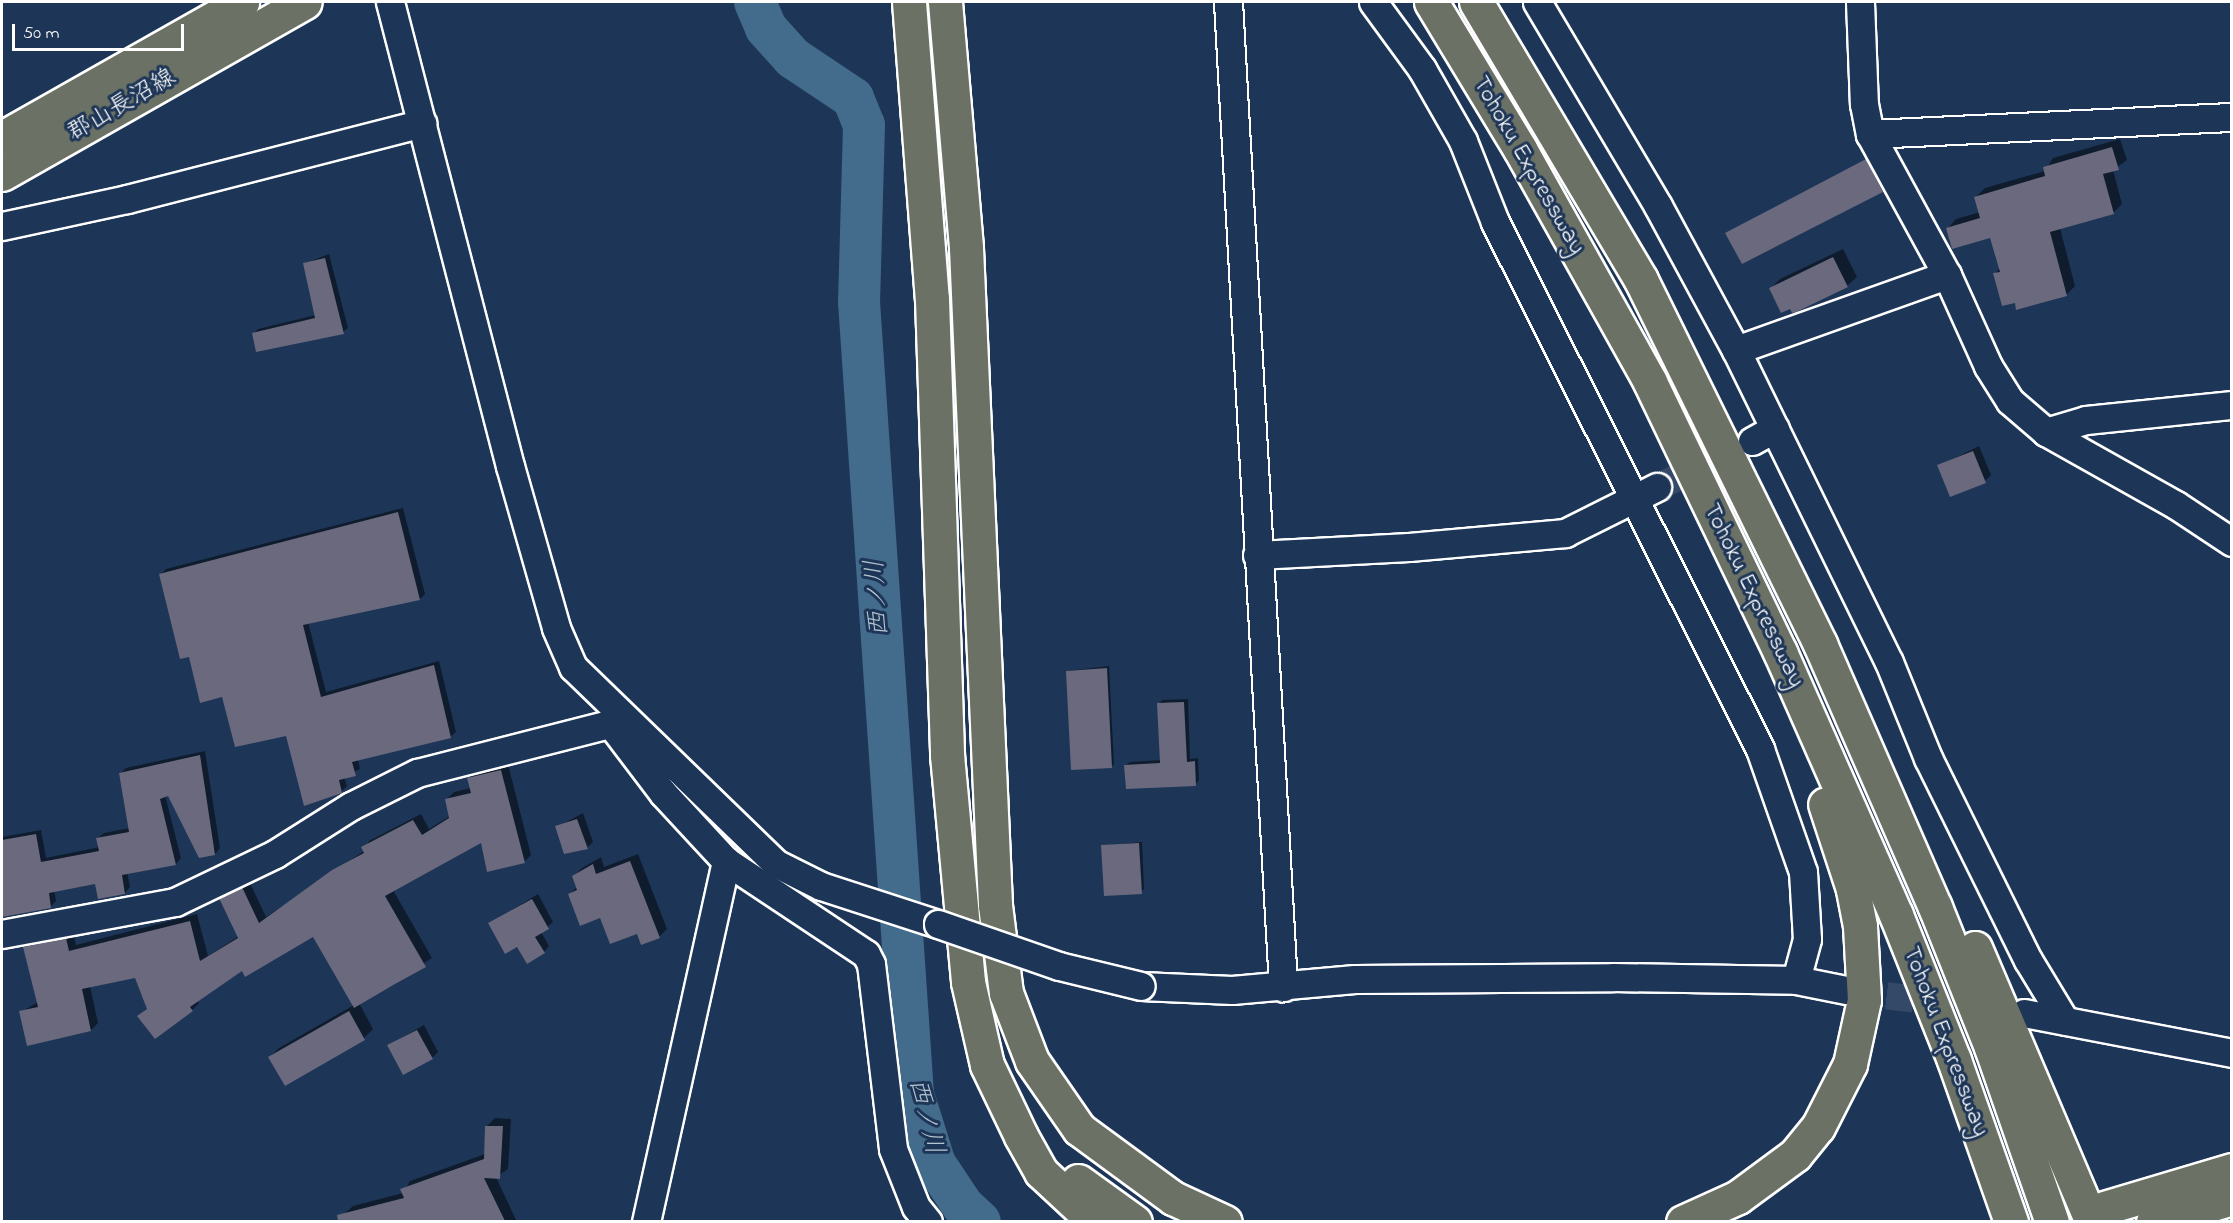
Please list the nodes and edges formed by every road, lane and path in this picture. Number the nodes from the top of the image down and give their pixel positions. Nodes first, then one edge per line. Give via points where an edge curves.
1 (242, 2) edge
2 (305, 2) edge
3 (390, 2) edge
4 (909, 2) edge
5 (945, 2) edge
6 (1228, 2) edge
7 (1373, 2) edge
8 (1431, 2) edge
9 (1476, 2) edge
10 (1537, 2) edge
11 (1860, 2) edge
12 (2232, 117) edge
13 (422, 123) junction
14 (1870, 134) junction
15 (2, 138) edge
16 (2, 174) edge
17 (2, 226) edge
18 (1947, 275) junction
19 (1736, 350) junction
20 (1650, 382) junction
21 (2232, 405) edge
22 (1775, 428) junction
23 (2046, 432) junction
24 (1752, 441) tunnel mouth
25 (1657, 487) tunnel mouth
26 (1632, 500) junction
27 (2232, 542) edge
28 (1257, 555) junction
29 (1820, 644) junction
30 (617, 721) junction
31 (726, 861) junction
32 (2, 934) edge
33 (1796, 980) junction
34 (1283, 987) junction
35 (1846, 990) tunnel mouth
36 (2024, 1013) tunnel mouth
37 (2065, 1021) junction
38 (2232, 1053) edge
39 (1021, 1136) junction
40 (2232, 1170) edge
41 (2232, 1198) edge
42 (2098, 1215) edge
43 (646, 1221) edge
44 (928, 1221) edge
45 (1095, 1221) edge
46 (1135, 1221) edge
47 (1225, 1221) edge
48 (1683, 1221) edge
49 (2011, 1221) edge
50 (2052, 1221) edge
51 (2153, 1221) edge

1 - 15 main road, 郡山長沼線
2 - 16 main road, 郡山長沼線
3 - 13 street
4 - 39 main road via 932,299 940,618 960,913 968,982 987,1065
5 - 47 main road via 966,248 995,905 1006,993 1032,1061 1079,1129 1173,1198
6 - 28 street
7 - 26 street via 1422,69 1463,141 1495,222
8 - 20 main road, Tohoku Expressway via 1520,149
9 - 29 main road, Tohoku Expressway via 1641,280
10 - 19 street via 1630,158
11 - 14 street via 1864,104
12 - 14 street
13 - 17 street via 127,199
13 - 30 street via 510,466 561,645 573,667
14 - 18 street
18 - 19 street
18 - 23 street via 1997,381 2022,414
19 - 22 street
20 - 48 main road via 1836,829 1853,889 1863,970 1864,1000 1850,1064 1818,1127 1795,1155 1769,1176 1738,1197
20 - 49 main road, Tohoku Expressway via 1835,772 1954,1060
21 - 23 street via 2086,420
22 - 24 street
22 - 37 street via 1888,662 1928,758 2028,960
23 - 27 street
25 - 26 street
26 - 28 street via 1565,533
26 - 33 street via 1760,749 1796,843 1806,899 1807,939
28 - 34 street
29 - 42 main road via 1885,759
29 - 50 main road, Tohoku Expressway via 1948,939
30 - 31 street via 663,793
30 - 32 street via 417,773 351,806 275,854 175,902
30 - 34 street, bridge via 668,755 775,863 821,886 1059,966 1141,986 1232,990
31 - 43 street
31 - 44 street via 866,954 871,964 893,1149 916,1207
33 - 34 street via 1355,979
33 - 35 street
36 - 37 street
37 - 38 street
39 - 45 main road via 1041,1172
39 - 46 main road
40 - 42 main road
41 - 51 main road

